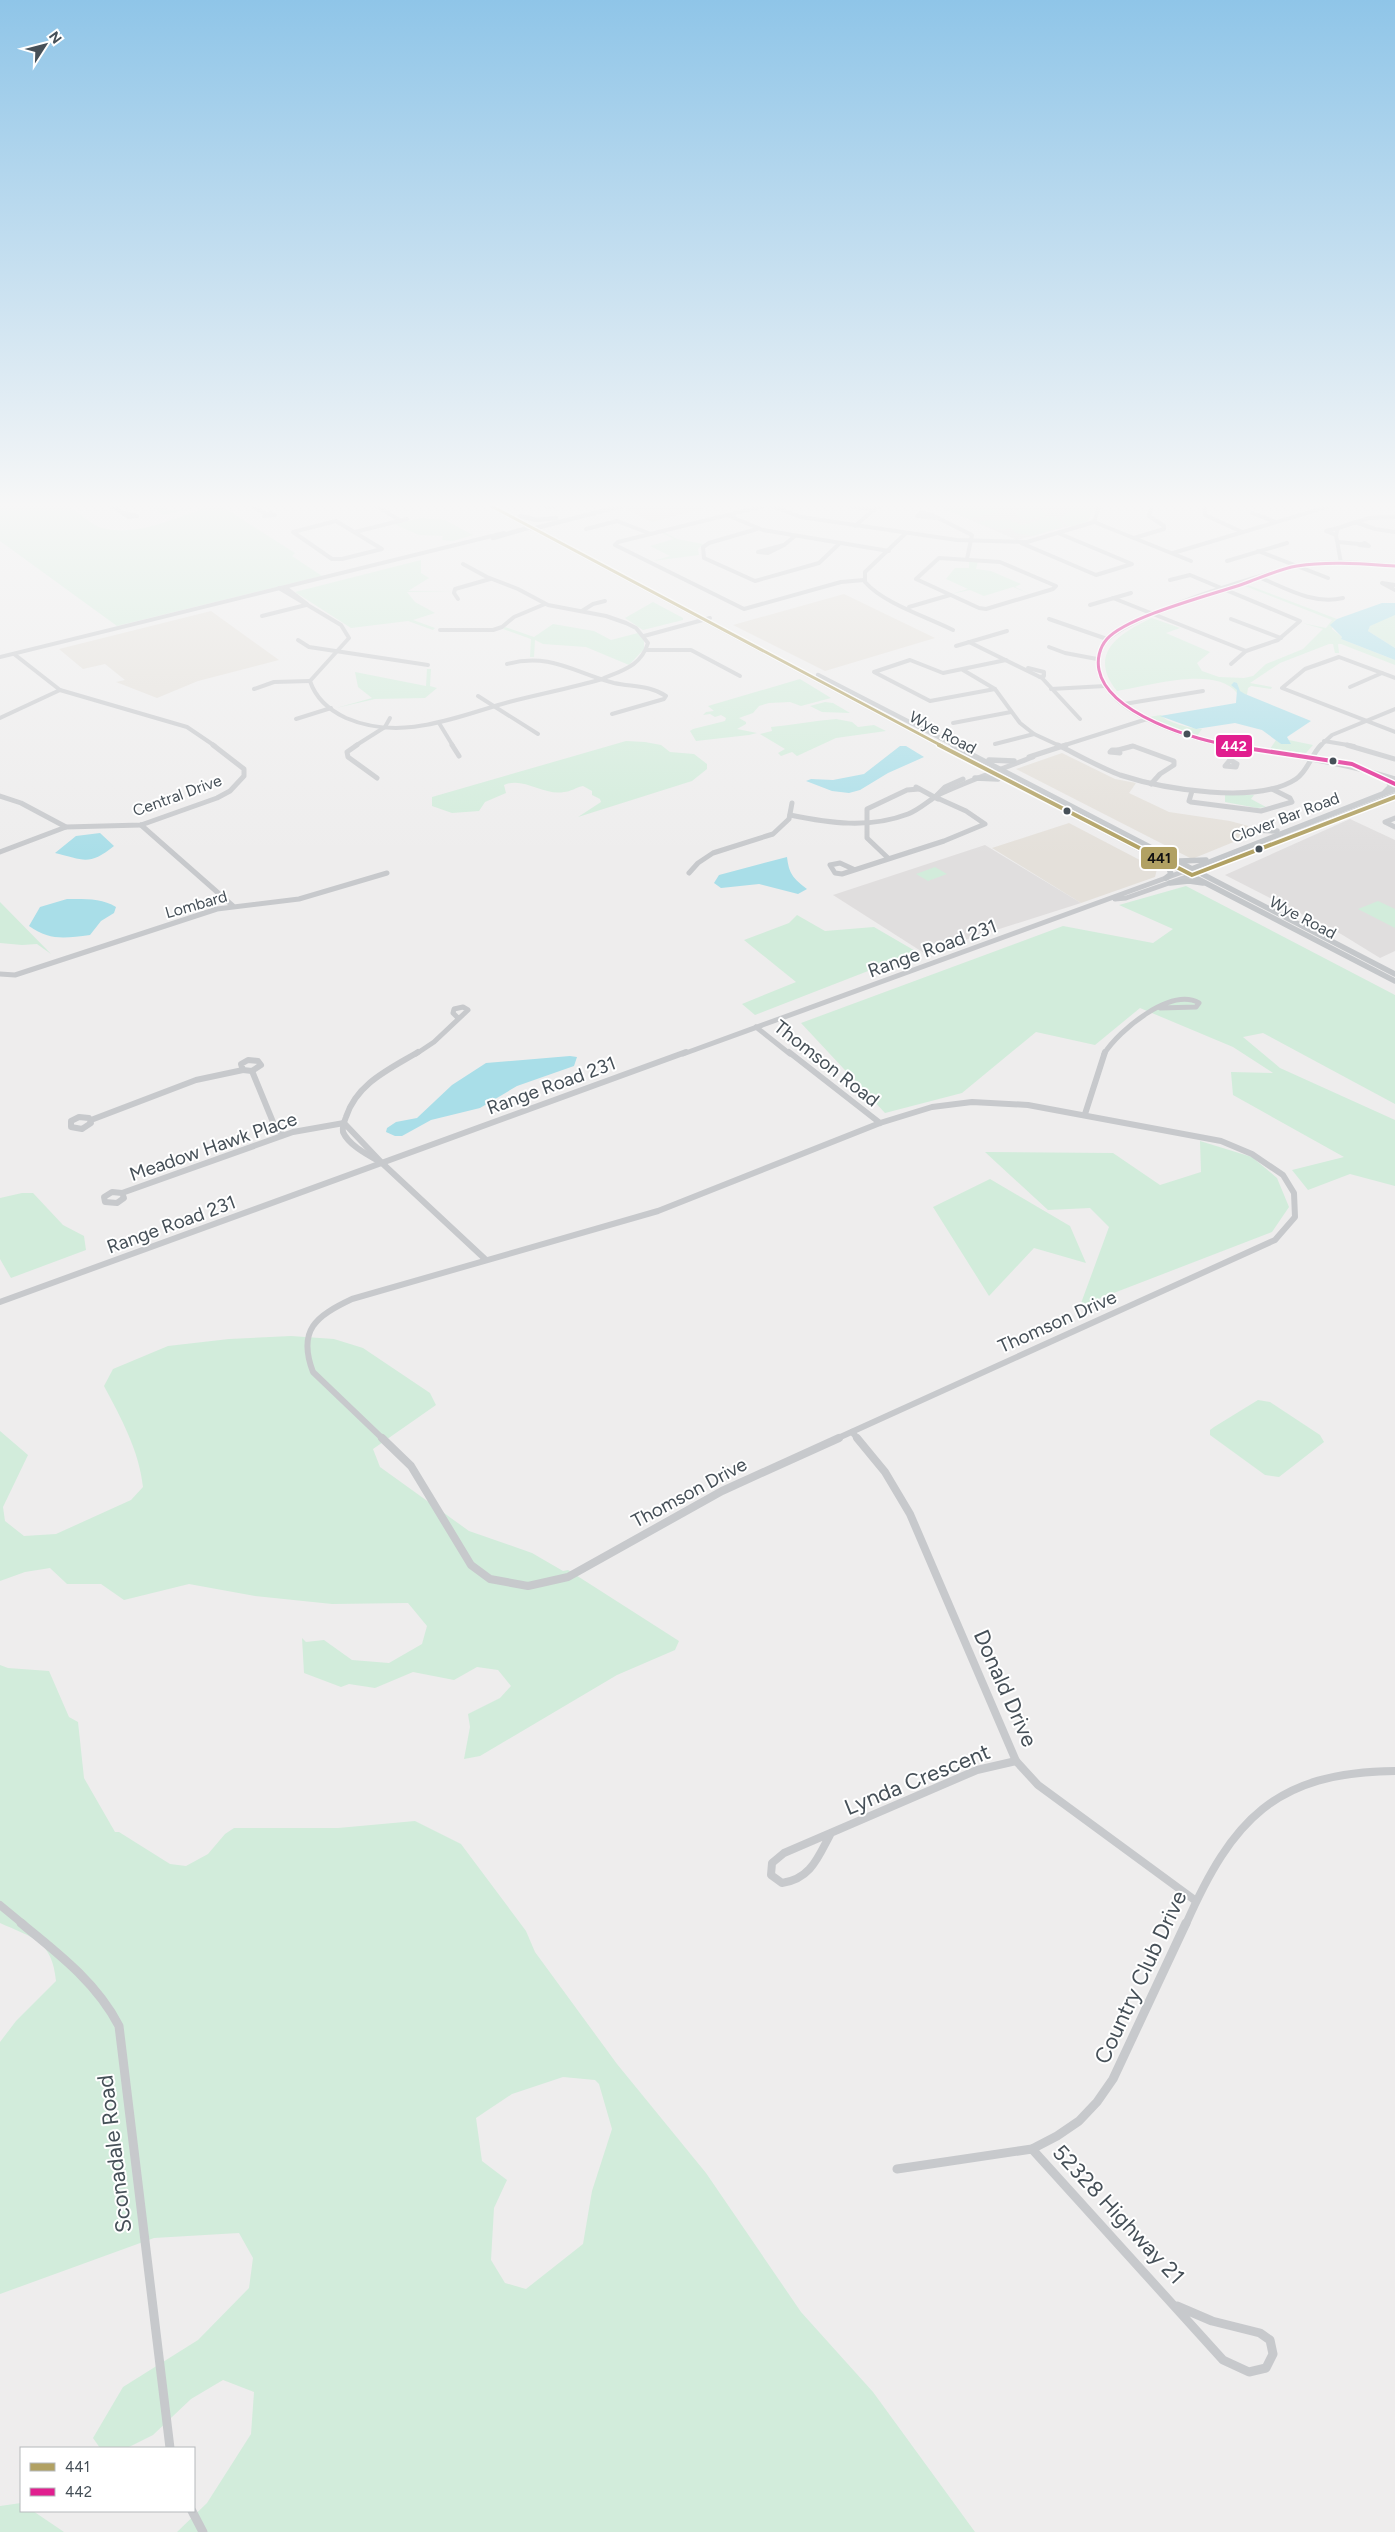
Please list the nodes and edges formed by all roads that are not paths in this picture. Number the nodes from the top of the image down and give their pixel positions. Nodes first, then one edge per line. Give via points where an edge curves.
1 (154, 619) edge
2 (330, 619) edge
3 (511, 619) edge
4 (617, 619) edge
5 (697, 619) edge
6 (709, 619) edge
7 (709, 619) edge
8 (932, 619) edge
9 (1049, 619) dead end
10 (1142, 619) edge
11 (1163, 619) edge
12 (1231, 619) dead end
13 (1297, 619) edge
14 (440, 630) dead end
15 (953, 630) dead end
16 (1007, 631) dead end
17 (643, 634) junction
18 (1281, 638) junction
19 (298, 640) dead end
20 (1107, 640) junction
21 (970, 642) junction
22 (956, 646) dead end
23 (1049, 647) dead end
24 (646, 650) junction
25 (339, 651) junction
26 (1246, 651) junction
27 (14, 654) junction
28 (0, 657) edge
29 (1097, 659) junction
30 (1006, 660) junction
31 (507, 664) dead end
32 (1231, 664) dead end
33 (428, 666) dead end
34 (963, 670) junction
35 (1382, 674) junction
36 (740, 676) dead end
37 (1395, 678) edge
38 (604, 679) junction
39 (310, 681) junction
40 (1105, 686) junction
41 (1350, 687) dead end
42 (254, 689) dead end
43 (995, 689) junction
44 (1051, 689) junction
45 (60, 690) junction
46 (1203, 691) dead end
47 (478, 696) dead end
48 (1124, 704) junction
49 (497, 706) junction
50 (331, 708) junction
51 (1395, 709) edge
52 (1012, 712) junction
53 (612, 714) dead end
54 (0, 718) edge
55 (390, 718) dead end
56 (296, 719) dead end
57 (1080, 719) dead end
58 (1147, 719) junction
59 (1362, 721) junction
60 (439, 723) junction
61 (954, 723) dead end
62 (385, 727) junction
63 (1395, 732) edge
64 (538, 734) dead end
65 (1034, 734) junction
66 (1324, 741) junction
67 (995, 744) dead end
68 (1225, 745) junction
69 (1061, 747) junction
70 (1236, 747) junction
71 (1118, 750) dead end
72 (459, 756) dead end
73 (958, 756) junction
74 (976, 757) junction
75 (1312, 758) junction
76 (1395, 759) edge
77 (1230, 760) dead end
78 (1016, 762) junction
79 (998, 769) junction
80 (989, 772) junction
81 (975, 776) junction
82 (377, 778) dead end
83 (1392, 779) edge
84 (1152, 784) junction
85 (1395, 784) edge
86 (1032, 786) junction
87 (1021, 788) junction
88 (1272, 789) junction
89 (1395, 789) edge
90 (1192, 790) junction
91 (0, 796) edge
92 (1384, 796) junction
93 (1395, 796) edge
94 (935, 797) junction
95 (792, 803) dead end
96 (790, 815) junction
97 (1395, 818) edge
98 (866, 824) junction
99 (141, 825) junction
100 (66, 827) junction
101 (1395, 827) edge
102 (1255, 830) dead end
103 (1287, 830) junction
104 (0, 852) edge
105 (888, 858) junction
106 (1171, 858) junction
107 (1218, 858) junction
108 (1161, 859) junction
109 (1226, 862) junction
110 (853, 869) dead end
111 (1185, 871) junction
112 (1192, 872) junction
113 (1199, 872) junction
114 (387, 873) dead end
115 (689, 873) dead end
116 (1168, 881) junction
117 (1214, 886) junction
118 (1232, 889) junction
119 (233, 906) junction
120 (0, 974) edge
121 (1395, 974) edge
122 (1395, 981) edge
123 (1160, 1008) junction
124 (457, 1017) dead end
125 (756, 1027) junction
126 (243, 1070) junction
127 (252, 1070) junction
128 (1085, 1114) junction
129 (90, 1120) dead end
130 (344, 1122) junction
131 (880, 1122) junction
132 (283, 1135) junction
133 (382, 1162) junction
134 (122, 1193) dead end
135 (485, 1259) junction
136 (0, 1302) edge
137 (852, 1432) junction
138 (1016, 1761) junction
139 (1395, 1771) edge
140 (831, 1833) junction
141 (1196, 1901) junction
142 (0, 1905) edge
143 (1032, 2148) junction
144 (897, 2169) dead end
145 (1177, 2306) junction
146 (170, 2447) edge
147 (193, 2512) edge
148 (203, 2532) edge

1 - 27 street
2 - 25 street via 346,630 347,642
3 - 14 street via 493,630
4 - 17 street
5 - 17 street
6 - 73 main road, Wye Road
7 - 74 main road, Wye Road
8 - 15 street
9 - 20 street
10 - 20 street via 1124,627
11 - 26 street
12 - 18 street
13 - 18 street via 1289,633
16 - 21 street
17 - 24 street
18 - 26 street
19 - 25 street via 309,647
20 - 29 street
21 - 22 street
21 - 30 street
23 - 29 street
24 - 36 street via 691,650
24 - 38 street via 637,662
25 - 33 street
25 - 39 street
26 - 32 street
27 - 28 street
27 - 45 street, Central Drive
29 - 40 street
30 - 34 street
30 - 44 street via 1040,677
31 - 38 street via 526,658 550,660
34 - 43 street
34 - 43 street via 943,673 910,660 874,672 930,701
35 - 37 street
35 - 41 street
35 - 59 street via 1336,657 1305,670 1282,688
38 - 49 street
38 - 53 street via 651,688 666,696
39 - 42 street via 271,682
39 - 50 street via 315,695
40 - 44 street
40 - 48 street
43 - 52 street
44 - 57 street
45 - 54 street
45 - 99 street, Central Drive via 187,727 244,769 244,776 230,791
46 - 48 street
47 - 49 street
48 - 58 street
49 - 60 street
49 - 64 street
50 - 56 street
50 - 62 street via 354,721
51 - 59 street
52 - 61 street
52 - 65 street
55 - 62 street
58 - 68 street via 1179,733
58 - 69 street
59 - 63 street
59 - 66 street
60 - 62 street
60 - 72 street
62 - 82 street via 347,752 348,757
65 - 67 street
65 - 69 street
66 - 75 street
66 - 76 street via 1362,748
68 - 70 street
68 - 70 street via 1236,737 1240,740
69 - 78 street
69 - 84 street via 1100,767
70 - 75 street
70 - 77 street
71 - 84 street via 1133,746 1174,761 1174,765
73 - 80 main road, Wye Road
73 - 81 main road via 977,769
74 - 78 main road
74 - 79 main road, Wye Road
75 - 83 street via 1352,764
75 - 88 street via 1296,779
78 - 79 street
78 - 86 main road via 1015,773
79 - 80 street
79 - 86 main road, Wye Road
80 - 81 street
80 - 87 main road, Wye Road
81 - 87 main road via 995,778
81 - 94 street
83 - 85 street
83 - 92 main road
84 - 90 street
86 - 106 main road, Wye Road
87 - 108 main road, Wye Road
88 - 90 street via 1231,793
88 - 90 street via 1292,802 1260,811 1191,802
89 - 92 main road, Clover Bar Road
91 - 100 street, Central Drive via 21,803
92 - 93 main road
92 - 103 main road, Clover Bar Road
92 - 109 main road, Clover Bar Road
94 - 98 street via 909,814
94 - 98 street via 917,787 907,790 868,808
94 - 105 street via 971,813 985,824
95 - 96 street
96 - 98 street via 839,824
96 - 115 street via 773,834 713,853
97 - 101 street via 1385,822
98 - 105 street via 869,842
99 - 100 street, Central Drive
99 - 119 street
100 - 104 street
102 - 103 main road
103 - 107 main road, Clover Bar Road
105 - 110 street
106 - 107 main road via 1187,862
106 - 112 main road, Wye Road
107 - 112 main road, Clover Bar Road
108 - 111 main road, Wye Road
108 - 116 main road via 1172,869
109 - 113 main road, Clover Bar Road
109 - 118 main road via 1216,873
111 - 112 main road, Wye Road
111 - 116 street, Range Road 231
112 - 113 main road, Clover Bar Road
112 - 116 street, Range Road 231
112 - 117 main road, Wye Road
113 - 118 main road, Wye Road
114 - 119 street, Lombard via 299,899
116 - 117 main road via 1192,881
116 - 125 street, Range Road 231
117 - 122 main road, Wye Road
118 - 121 main road, Wye Road
119 - 120 street, Lombard via 15,975
123 - 123 street via 1196,1007 1199,1003 1189,997
123 - 128 street via 1133,1022 1105,1053
124 - 130 street via 439,1040 364,1086 348,1106
125 - 131 street, Thomson Road
125 - 133 street, Range Road 231
126 - 127 street
126 - 127 street via 241,1064 245,1061 260,1062 260,1067
126 - 129 street via 196,1080
127 - 132 street via 275,1127
128 - 131 street, Thomson Drive via 1028,1105 972,1102 932,1107
128 - 137 street, Thomson Drive via 1221,1141 1249,1151 1277,1169 1294,1192 1294,1217 1275,1240
130 - 132 street, Meadow Hawk Place
130 - 133 street via 344,1134 366,1154
131 - 135 street, Thomson Drive via 658,1211
132 - 134 street, Meadow Hawk Place
133 - 135 street
133 - 136 street, Range Road 231
135 - 137 street, Thomson Drive via 352,1299 317,1319 305,1338 306,1358 313,1372 411,1466 471,1565 490,1579 528,1586 568,1577 722,1491
137 - 138 street, Donald Drive via 885,1472 910,1514
138 - 140 street, Lynda Crescent via 977,1770
138 - 141 street, Donald Drive via 1038,1785
139 - 141 street, Country Club Drive via 1362,1772 1310,1782 1259,1809 1234,1834
140 - 140 street, Lynda Crescent via 784,1853 772,1863 770,1875 782,1883 796,1881 810,1870
141 - 143 street, Country Club Drive via 1104,2093 1077,2124
142 - 146 street, Sconadale Road via 94,1987 114,2012 119,2026
143 - 144 street, Country Club Drive
143 - 145 street, 52328 Highway 21
145 - 145 street, 52328 Highway 21 via 1224,2360 1250,2372 1266,2368 1273,2354 1270,2340 1260,2333 1212,2321
147 - 148 street

